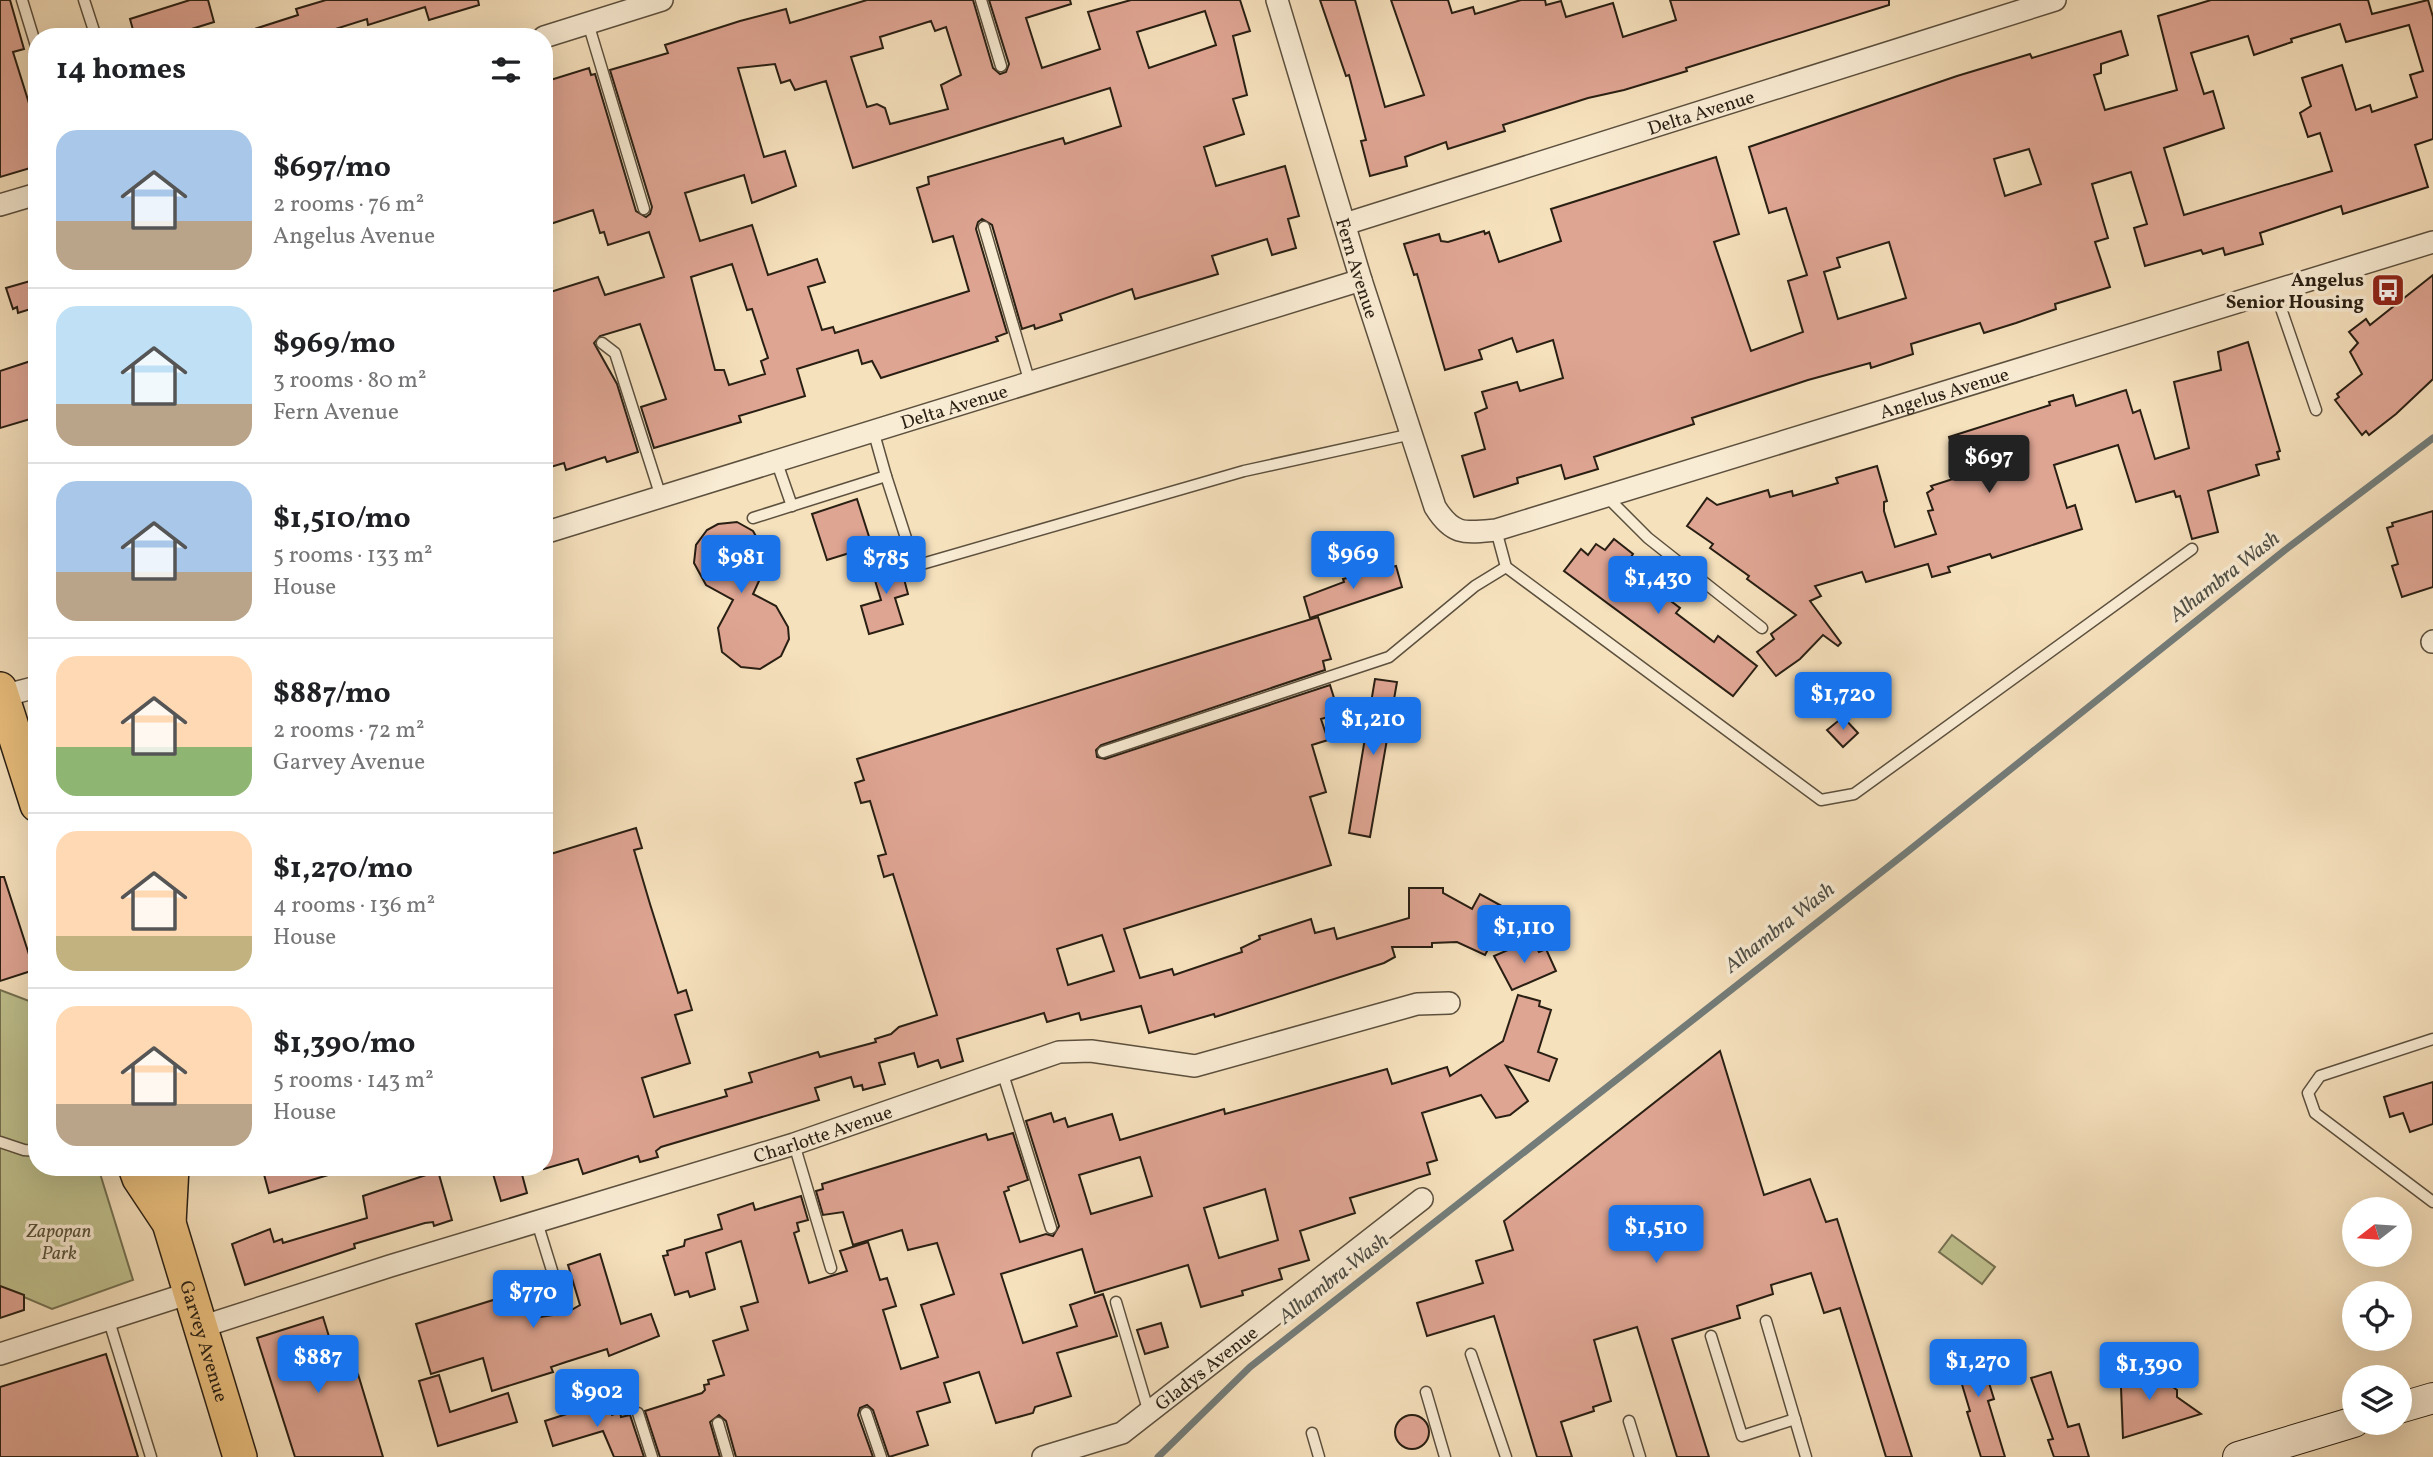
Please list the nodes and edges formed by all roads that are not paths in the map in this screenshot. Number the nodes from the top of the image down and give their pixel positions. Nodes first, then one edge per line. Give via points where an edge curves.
1 (22, 0) edge
2 (84, 0) edge
3 (662, 0) edge
4 (981, 0) edge
5 (1277, 0) edge
6 (2054, 0) edge
7 (588, 23) junction
8 (31, 28) edge
9 (93, 28) edge
10 (553, 34) edge
11 (1001, 66) dead end
12 (28, 197) edge
13 (0, 205) edge
14 (644, 209) dead end
15 (1345, 224) junction
16 (984, 227) dead end
17 (2433, 242) edge
18 (1361, 281) junction
19 (2275, 291) junction
20 (602, 343) dead end
21 (1030, 383) junction
22 (2316, 410) dead end
23 (873, 430) junction
24 (1412, 434) junction
25 (776, 460) junction
26 (886, 476) junction
27 (1606, 496) junction
28 (661, 497) junction
29 (792, 506) junction
30 (753, 518) dead end
31 (553, 530) edge
32 (1455, 530) joint
33 (1496, 530) junction
34 (2192, 549) dead end
35 (1506, 567) junction
36 (1762, 628) dead end
37 (28, 689) edge
38 (1, 694) edge
39 (1103, 752) dead end
40 (28, 777) edge
41 (1449, 1003) dead end
42 (2433, 1039) edge
43 (1002, 1072) junction
44 (0, 1142) edge
45 (794, 1144) junction
46 (28, 1150) edge
47 (138, 1176) edge
48 (172, 1176) edge
49 (1422, 1199) dead end
50 (2433, 1202) edge
51 (537, 1222) junction
52 (170, 1223) junction
53 (1051, 1228) dead end
54 (831, 1268) dead end
55 (190, 1293) junction
56 (1116, 1302) dead end
57 (563, 1306) dead end
58 (109, 1321) junction
59 (1766, 1321) dead end
60 (201, 1327) junction
61 (1711, 1336) dead end
62 (0, 1354) edge
63 (1471, 1354) dead end
64 (1426, 1392) dead end
65 (2433, 1398) edge
66 (2412, 1404) edge
67 (638, 1413) dead end
68 (866, 1413) dead end
69 (1149, 1413) junction
70 (1795, 1419) junction
71 (1629, 1421) dead end
72 (718, 1423) dead end
73 (2342, 1426) edge
74 (1312, 1433) dead end
75 (2251, 1455) edge
76 (151, 1457) edge
77 (240, 1457) edge
78 (652, 1457) edge
79 (729, 1457) edge
80 (881, 1457) edge
81 (1042, 1457) edge
82 (1319, 1457) edge
83 (1445, 1457) edge
84 (1506, 1457) edge
85 (1640, 1457) edge
86 (1806, 1457) edge

1 - 8 lane
2 - 9 lane
3 - 7 street
4 - 11 lane
5 - 15 street, Fern Avenue
6 - 15 street, Delta Avenue
7 - 10 street
7 - 14 lane
12 - 13 street
15 - 18 street, Fern Avenue
16 - 21 lane
17 - 19 street, Angelus Avenue
18 - 21 street, Delta Avenue
18 - 24 street, Fern Avenue
19 - 22 lane
19 - 27 street, Angelus Avenue
20 - 28 lane via 615,353
21 - 23 street, Delta Avenue
23 - 25 street, Delta Avenue
23 - 26 lane
24 - 26 lane via 1244,471 915,566
24 - 32 street, Fern Avenue via 1435,507
25 - 28 street, Delta Avenue
25 - 29 lane
26 - 29 lane
27 - 33 street, Angelus Avenue
27 - 36 lane via 1648,538
28 - 31 street, Delta Avenue
29 - 30 lane
32 - 33 street, Angelus Avenue
33 - 35 lane
34 - 35 lane via 1854,794 1821,800
35 - 39 lane via 1475,586 1389,657
37 - 38 street
38 - 40 main road
41 - 43 street, Charlotte Avenue via 1417,1004 1195,1066 1091,1051 1059,1052
42 - 50 lane via 2320,1076 2308,1093 2315,1113
43 - 45 street, Charlotte Avenue
43 - 53 lane
44 - 46 lane
45 - 51 street, Charlotte Avenue
45 - 54 lane
47 - 52 main road, Garvey Avenue
48 - 52 main road, Garvey Avenue
49 - 69 street, Gladys Avenue
51 - 57 lane
51 - 60 street, Charlotte Avenue
52 - 55 main road, Garvey Avenue
55 - 58 street
55 - 60 main road, Garvey Avenue
56 - 69 lane
58 - 62 street
58 - 76 lane
59 - 70 lane
60 - 77 main road, Garvey Avenue
61 - 70 lane via 1742,1436
63 - 84 lane
64 - 83 lane
65 - 66 main road
67 - 78 lane
68 - 80 lane
69 - 81 street, Gladys Avenue via 1122,1433
70 - 86 lane
71 - 85 lane
72 - 79 lane
73 - 75 main road
74 - 82 lane

